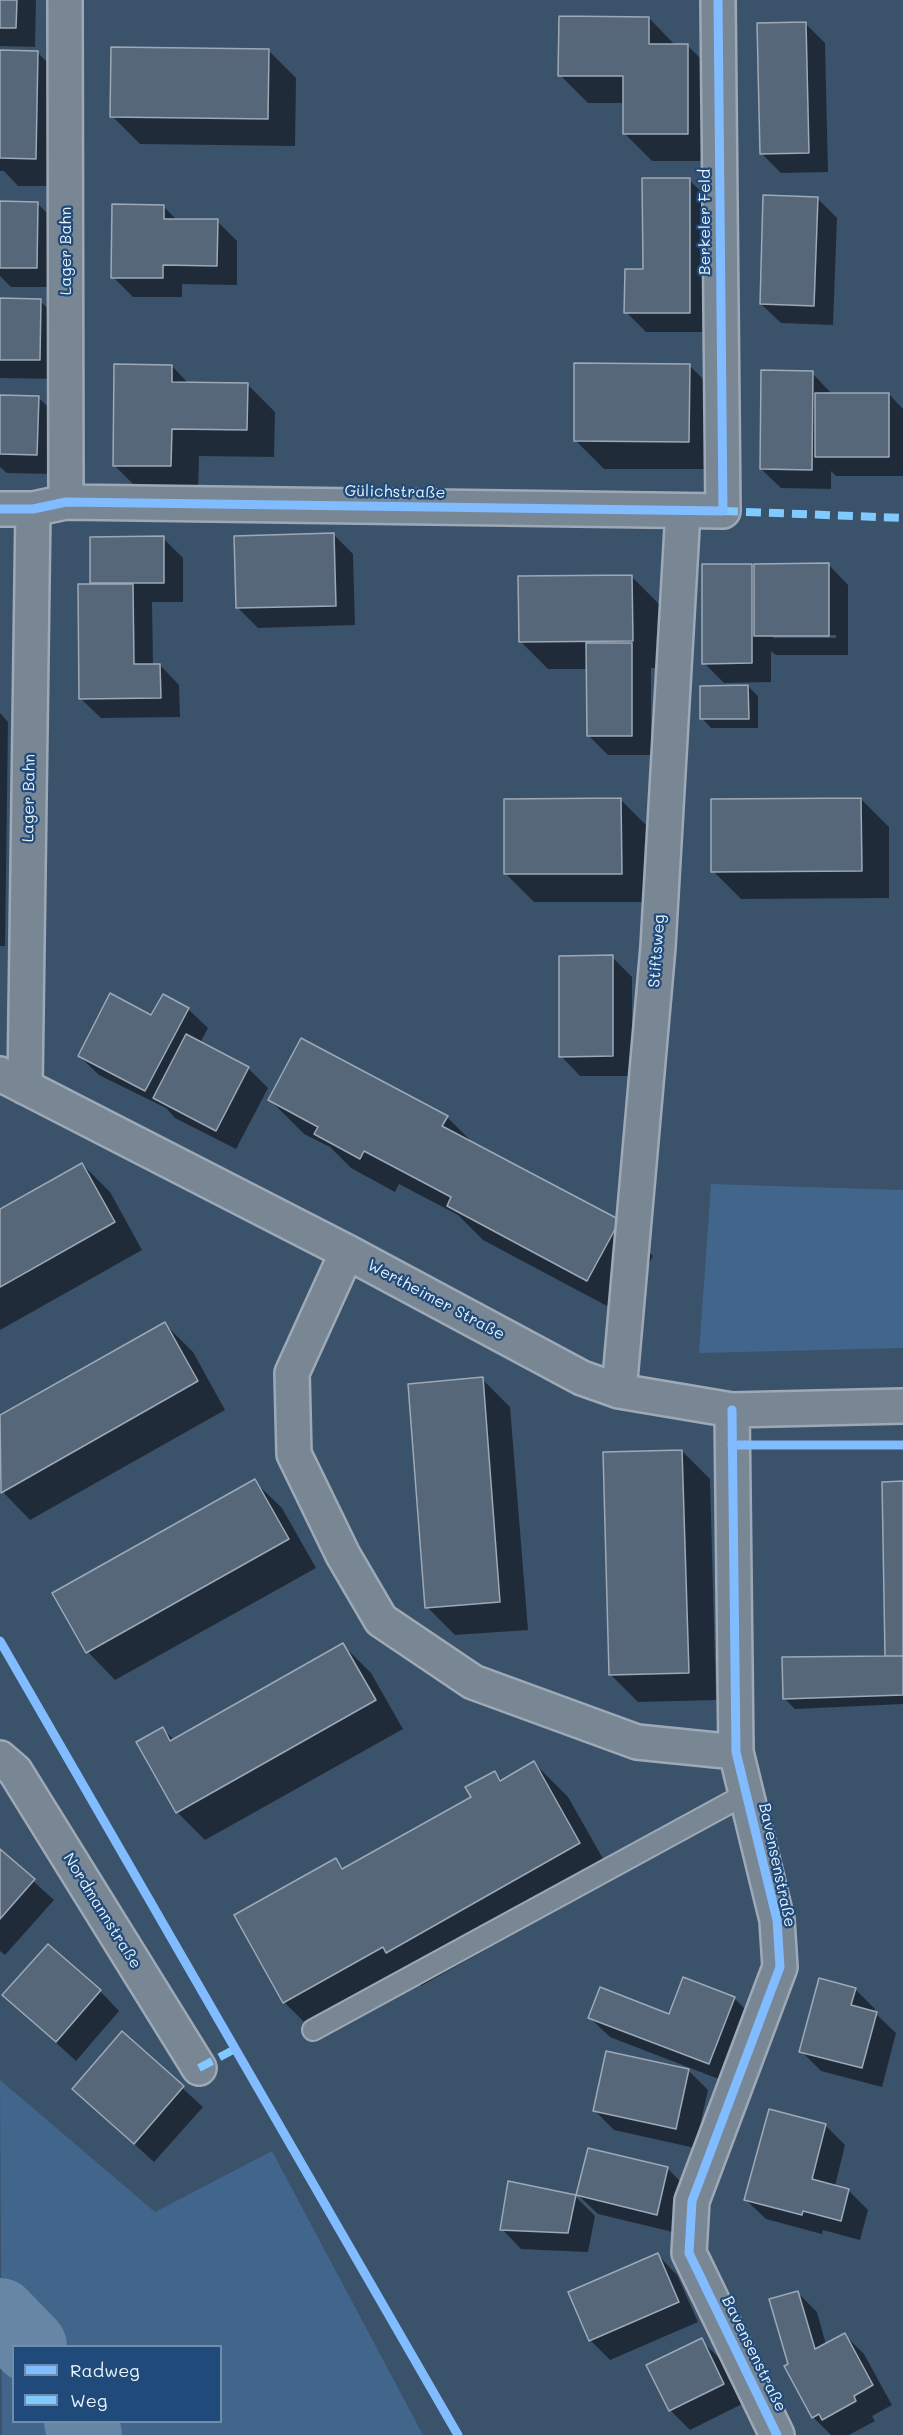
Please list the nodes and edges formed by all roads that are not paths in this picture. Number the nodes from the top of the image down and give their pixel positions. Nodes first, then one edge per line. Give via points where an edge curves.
1 (65, 0) edge
2 (718, 0) edge
3 (722, 444) joint
4 (66, 502) junction
5 (0, 509) edge
6 (33, 509) junction
7 (683, 511) junction
8 (13, 1080) edge
9 (347, 1252) junction
10 (619, 1390) junction
11 (903, 1406) edge
12 (732, 1410) junction
13 (736, 1752) junction
14 (0, 1758) edge
15 (746, 1794) junction
16 (313, 2030) dead end
17 (200, 2068) dead end
18 (777, 2435) edge

1 - 4 street, Lager Bahn
2 - 3 street, Berkeler Feld
3 - 7 street, Gülichstraße via 723,511
4 - 6 street, Gülichstraße
4 - 7 street, Gülichstraße
5 - 6 street, Gülichstraße
6 - 8 street, Lager Bahn
7 - 10 street, Stiftsweg via 658,947
8 - 9 street, Wertheimer Straße
9 - 10 street, Wertheimer Straße via 582,1378
9 - 13 street via 292,1373 294,1454 343,1554 381,1620 473,1682 637,1742
10 - 12 street, Wertheimer Straße
11 - 12 street, Wertheimer Straße
12 - 13 street, Bavensenstraße
13 - 15 street, Bavensenstraße
14 - 17 street, Nordmannstraße via 15,1771
15 - 16 lane
15 - 18 street, Bavensenstraße via 777,1920 780,1967 692,2201 689,2253

